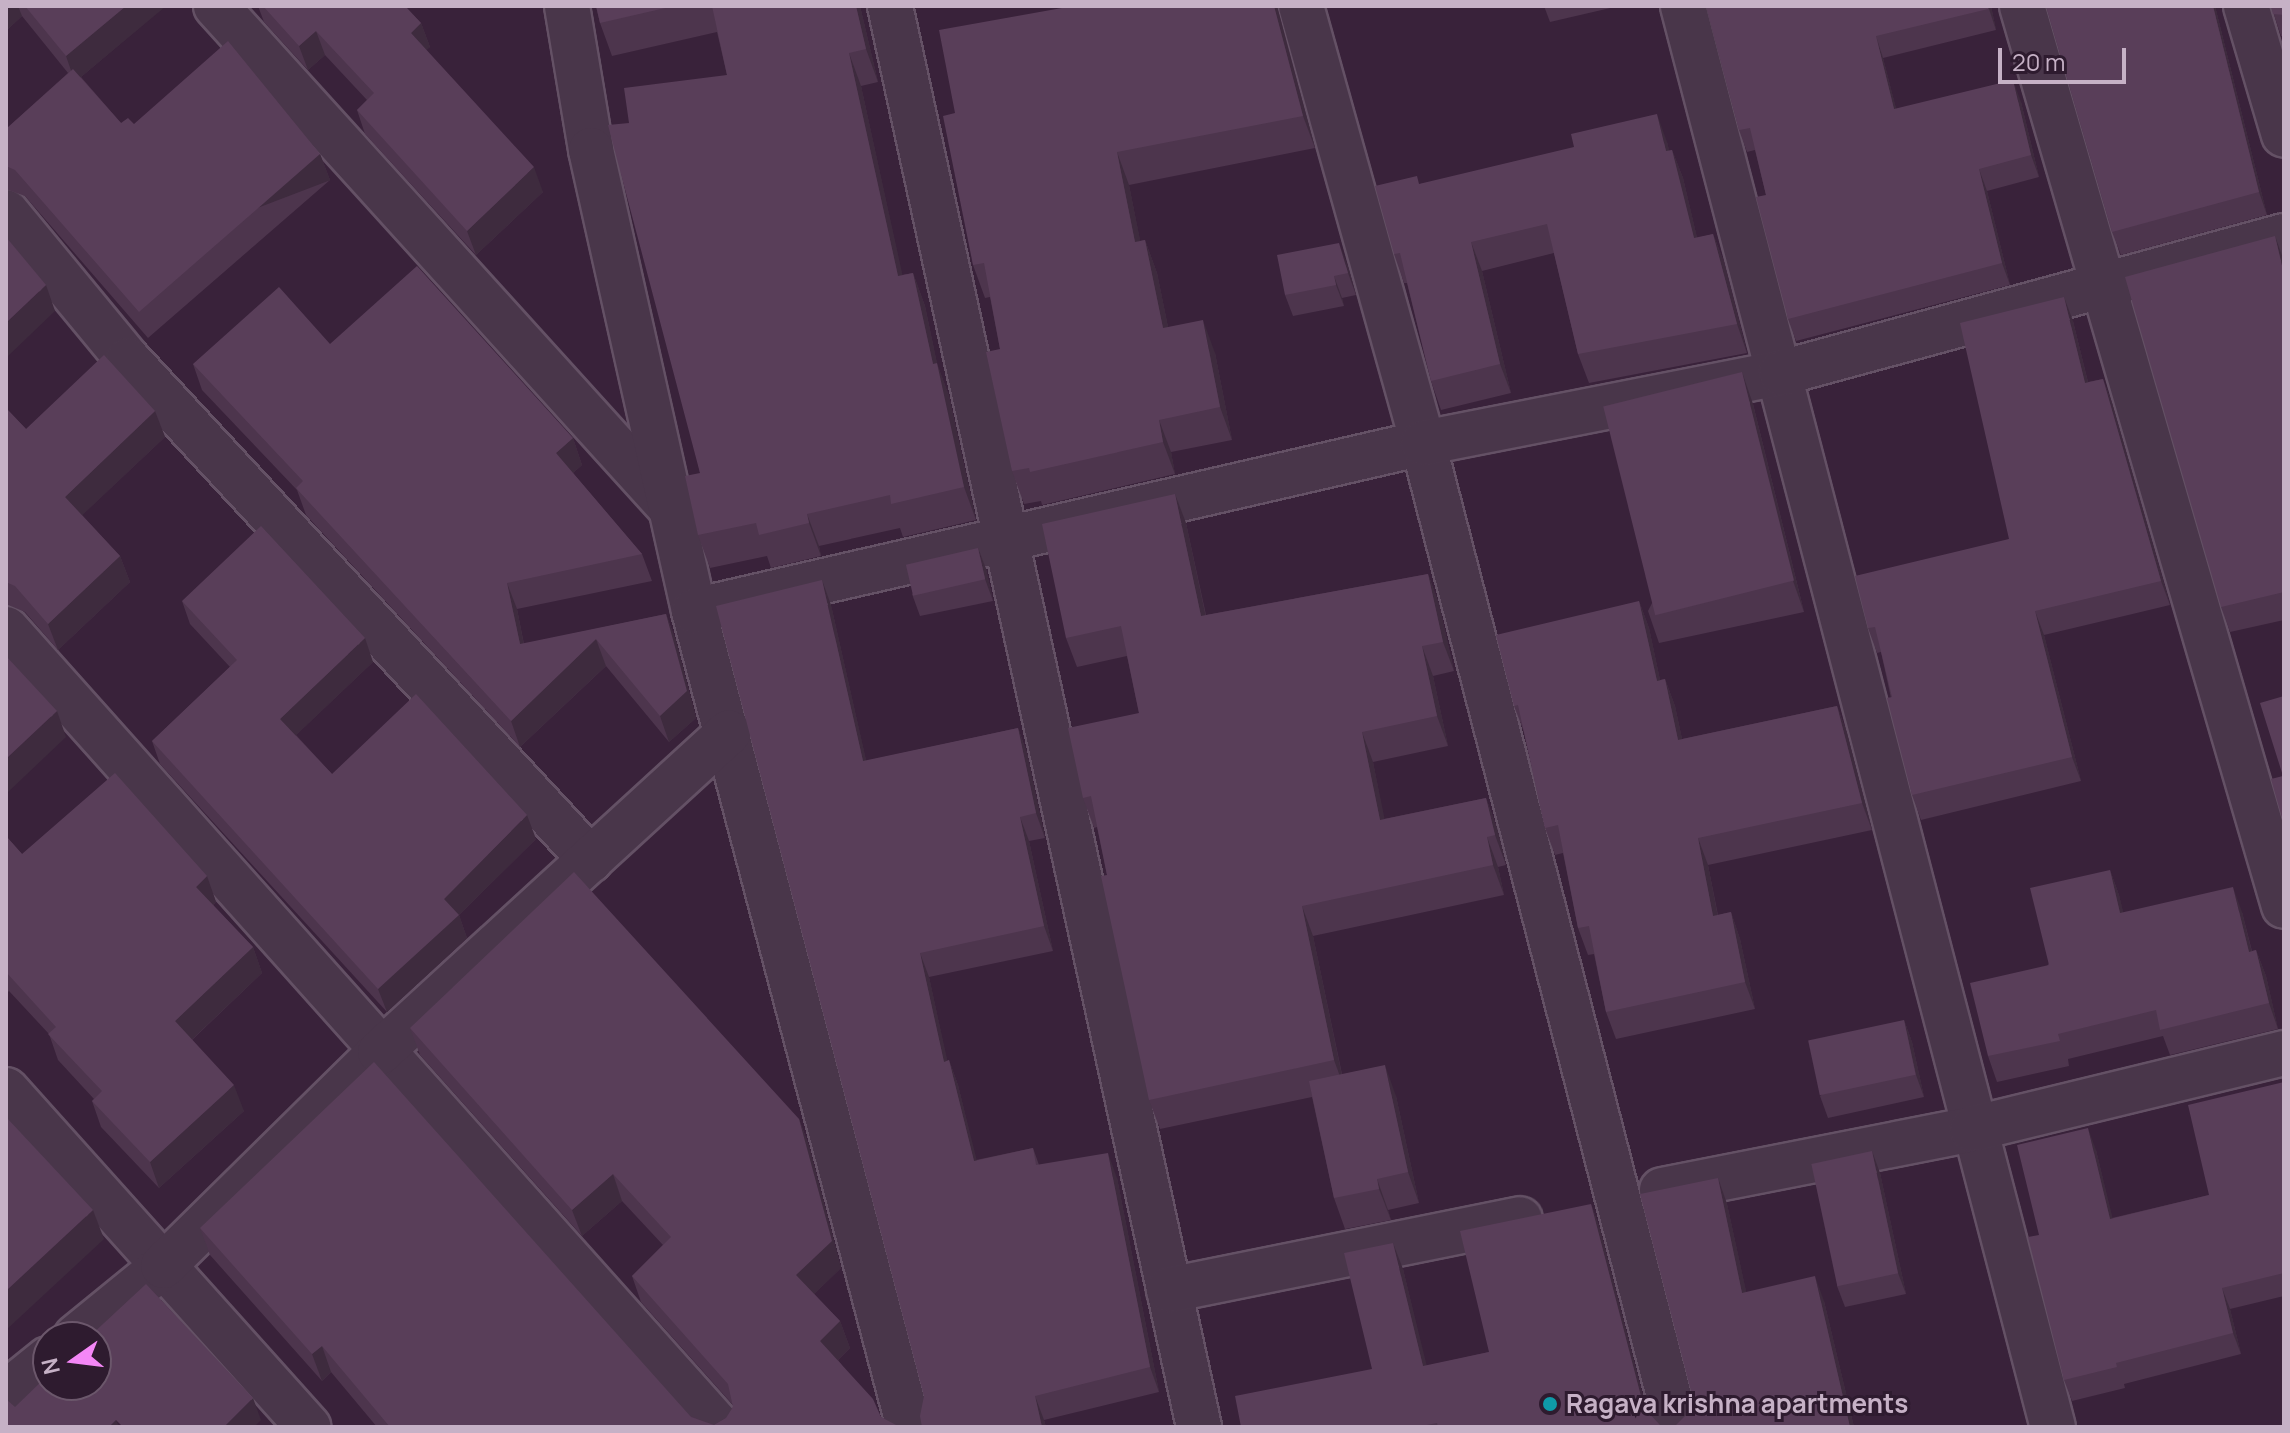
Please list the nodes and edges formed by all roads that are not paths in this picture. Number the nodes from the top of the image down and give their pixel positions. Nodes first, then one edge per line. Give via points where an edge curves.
1 (216, 6) edge
2 (567, 6) edge
3 (890, 6) edge
4 (1301, 6) edge
5 (1683, 6) edge
6 (2022, 6) edge
7 (2246, 6) edge
8 (2284, 135) edge
9 (6, 212) edge
10 (2284, 236) edge
11 (2099, 285) junction
12 (1781, 373) junction
13 (1423, 443) junction
14 (670, 507) junction
15 (1007, 535) junction
16 (694, 611) junction
17 (6, 629) edge
18 (729, 732) junction
19 (591, 860) junction
20 (2284, 906) edge
21 (380, 1052) junction
22 (2284, 1053) edge
23 (6, 1090) edge
24 (1972, 1129) junction
25 (1622, 1198) junction
26 (163, 1266) junction
27 (1169, 1290) junction
28 (96, 1321) edge
29 (32, 1372) edge
30 (6, 1393) edge
31 (308, 1427) edge
32 (719, 1427) edge
33 (909, 1427) edge
34 (1199, 1427) edge
35 (1677, 1427) edge
36 (2053, 1427) edge

1 - 14 street
2 - 14 street via 591,150
3 - 15 street
4 - 13 street
5 - 12 street
6 - 11 street
7 - 8 street
9 - 19 street via 128,360
10 - 11 street
11 - 12 street
11 - 20 street
12 - 13 street
12 - 24 street
13 - 15 street
13 - 25 street
14 - 16 street
15 - 16 street
15 - 27 street
16 - 18 street
17 - 21 street
18 - 19 street
18 - 33 street
19 - 21 street
21 - 26 street
21 - 32 street
22 - 24 street
23 - 26 street
24 - 25 street
24 - 36 street
25 - 27 street
25 - 35 street
26 - 28 street
26 - 31 street
27 - 34 street
29 - 30 street

